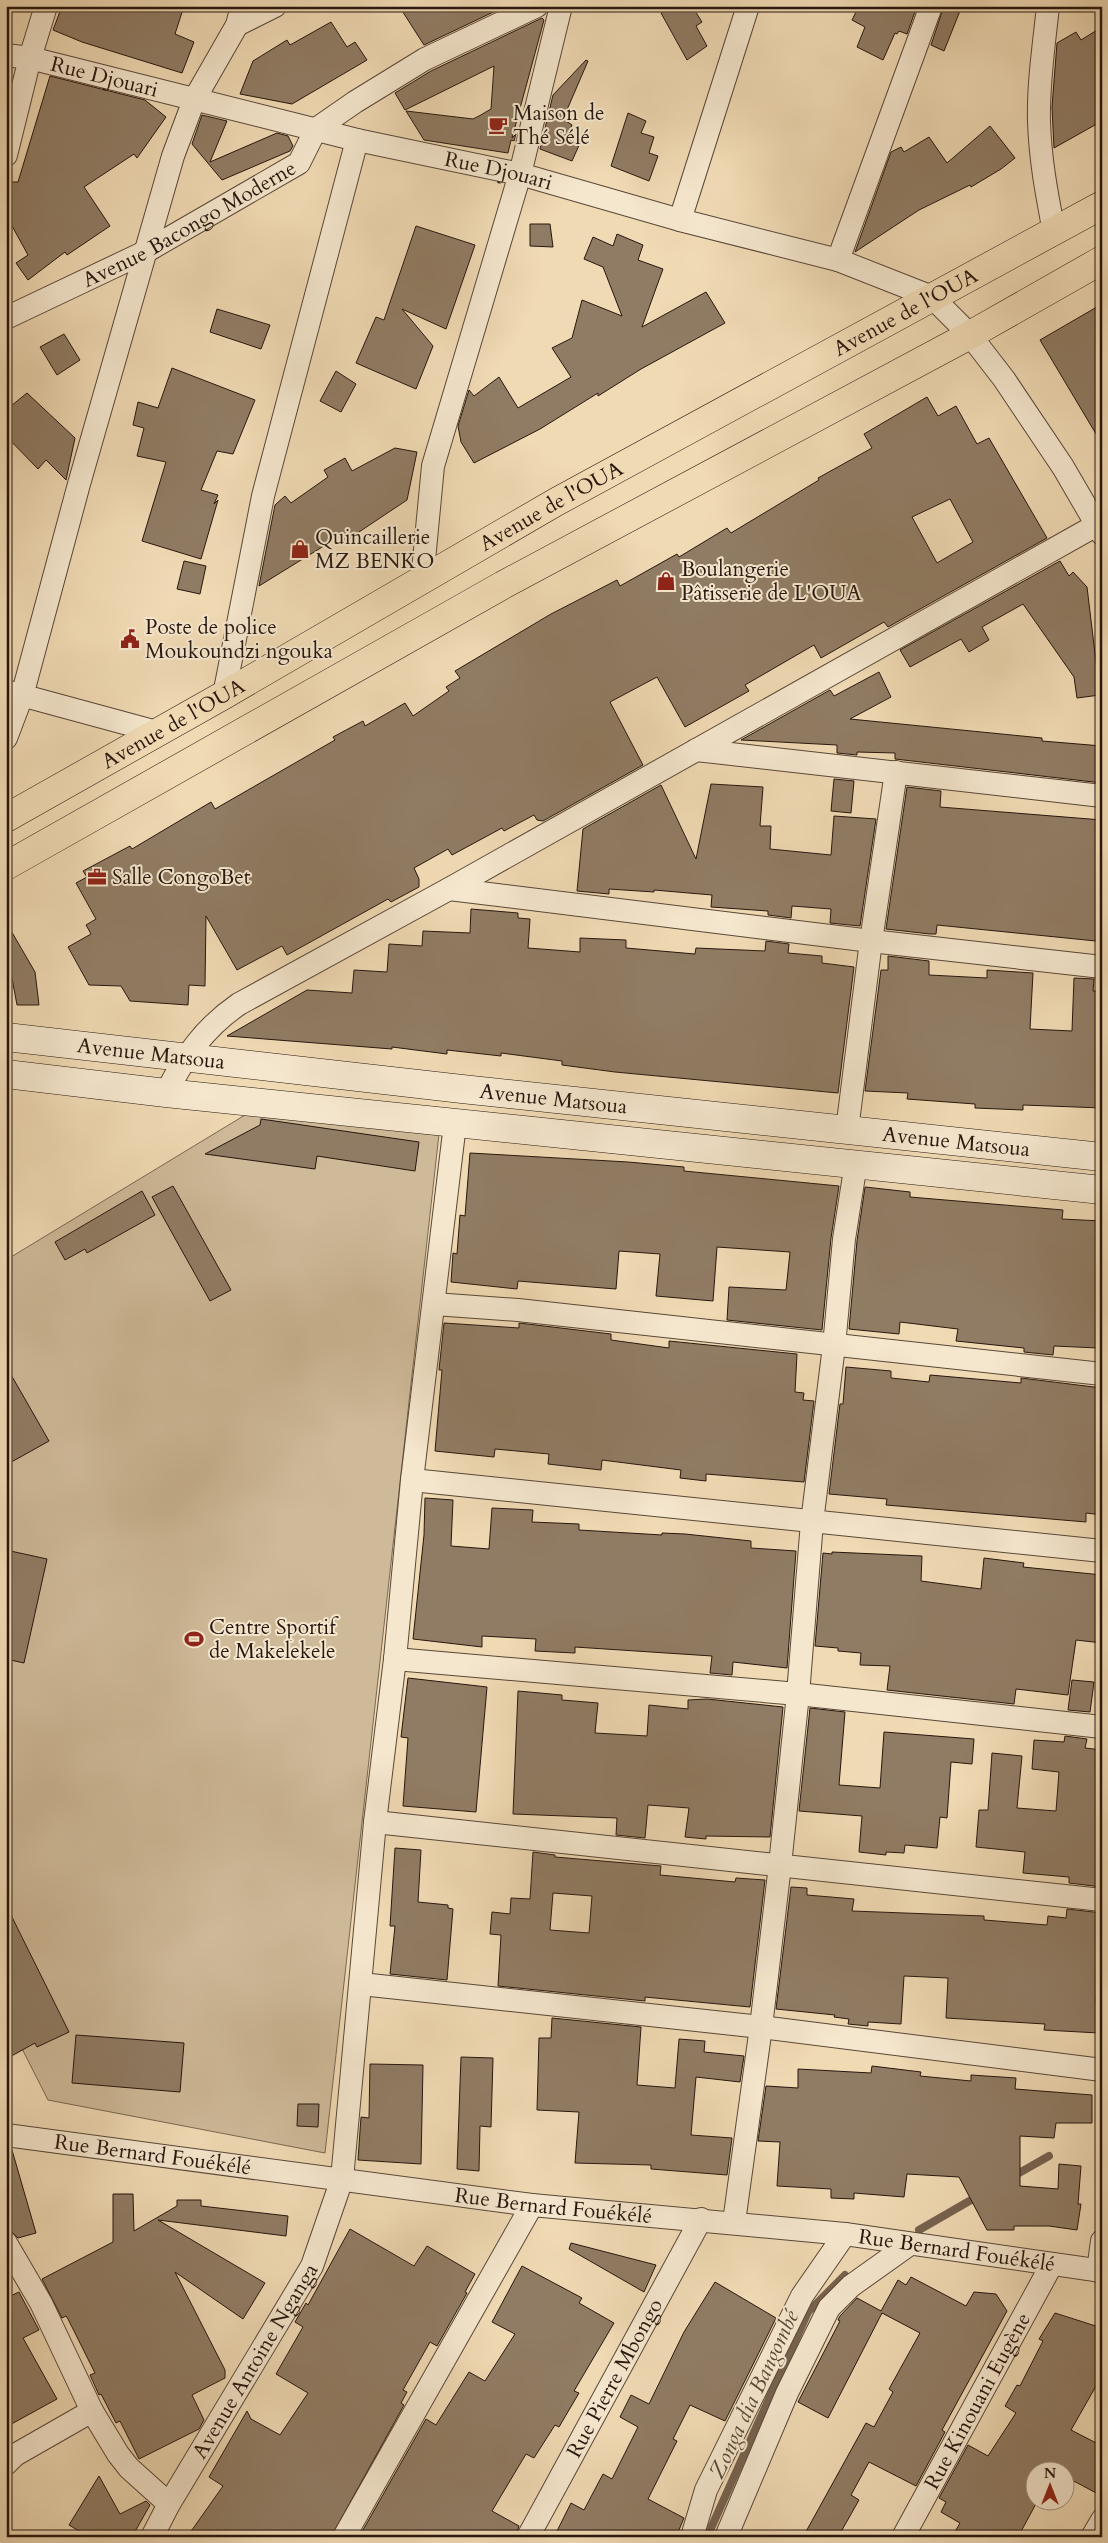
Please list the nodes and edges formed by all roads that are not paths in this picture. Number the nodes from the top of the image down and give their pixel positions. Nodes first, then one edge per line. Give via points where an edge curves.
1 (46, 6) edge
2 (275, 6) edge
3 (538, 6) edge
4 (561, 6) edge
5 (748, 6) edge
6 (931, 6) edge
7 (1048, 6) edge
8 (240, 16) edge
9 (6, 55) edge
10 (30, 58) junction
11 (194, 100) junction
12 (316, 129) junction
13 (357, 140) junction
14 (6, 155) edge
15 (520, 174) junction
16 (1102, 205) edge
17 (680, 220) junction
18 (1054, 232) junction
19 (145, 252) junction
20 (838, 260) junction
21 (1102, 260) edge
22 (932, 297) junction
23 (6, 318) edge
24 (970, 335) junction
25 (1100, 528) edge
26 (422, 581) junction
27 (14, 694) edge
28 (224, 695) junction
29 (157, 732) junction
30 (6, 738) edge
31 (696, 750) junction
32 (896, 772) junction
33 (1102, 796) edge
34 (6, 818) edge
35 (6, 866) edge
36 (449, 889) junction
37 (871, 941) junction
38 (1102, 967) edge
39 (6, 1037) edge
40 (184, 1058) junction
41 (6, 1074) edge
42 (166, 1093) junction
43 (456, 1124) junction
44 (847, 1130) junction
45 (1102, 1158) edge
46 (856, 1163) junction
47 (1102, 1190) edge
48 (434, 1304) junction
49 (834, 1346) junction
50 (1102, 1374) edge
51 (412, 1480) junction
52 (812, 1522) junction
53 (1102, 1551) edge
54 (395, 1659) junction
55 (798, 1694) junction
56 (1102, 1727) edge
57 (375, 1822) junction
58 (780, 1865) junction
59 (1102, 1900) edge
60 (361, 1984) junction
61 (761, 2027) junction
62 (1102, 2070) edge
63 (6, 2134) edge
64 (342, 2179) junction
65 (532, 2204) junction
66 (701, 2220) junction
67 (734, 2222) junction
68 (845, 2234) junction
69 (1102, 2241) edge
70 (6, 2243) edge
71 (910, 2244) junction
72 (1052, 2264) junction
73 (1100, 2271) edge
74 (92, 2411) junction
75 (6, 2464) edge
76 (170, 2504) junction
77 (1102, 2520) edge
78 (152, 2537) edge
79 (344, 2537) edge
80 (528, 2537) edge
81 (692, 2537) edge
82 (726, 2537) edge
83 (903, 2537) edge
84 (1092, 2537) edge

1 - 10 street
2 - 8 street
3 - 12 street via 425,59
4 - 15 street
5 - 17 street
6 - 20 street
7 - 18 street via 1040,75 1039,121
8 - 11 street
9 - 10 street, Rue Djouari
10 - 11 street, Rue Djouari
10 - 14 street
11 - 12 street, Rue Djouari
11 - 19 street via 173,156
12 - 13 street, Rue Djouari
12 - 19 street, Avenue Bacongo Moderne via 299,163
13 - 15 street, Rue Djouari
13 - 28 street via 263,496
15 - 17 street, Rue Djouari
15 - 26 street via 433,466
16 - 18 main road, Avenue de l'OUA
17 - 20 street, Rue Djouari
18 - 22 main road, Avenue de l'OUA
19 - 23 street, Avenue Bacongo Moderne
19 - 27 street via 79,484
20 - 22 street, Rue Djouari
21 - 24 main road, Avenue de l'OUA
22 - 24 street, Rue Djouari
22 - 26 main road, Avenue de l'OUA via 556,502
24 - 25 street, Rue Djouari via 1004,379
24 - 35 main road, Avenue de l'OUA via 503,585
25 - 31 street
26 - 28 main road, Avenue de l'OUA
27 - 29 street
27 - 30 street
28 - 29 main road, Avenue de l'OUA
29 - 34 main road, Avenue de l'OUA
31 - 32 street
31 - 36 street
32 - 33 street
32 - 37 street
36 - 37 street
36 - 40 street via 239,1004 225,1014
37 - 38 street
37 - 44 street
39 - 40 street, Avenue Matsoua
40 - 42 street
40 - 44 street, Avenue Matsoua
41 - 42 street, Avenue Matsoua
42 - 43 street, Avenue Matsoua
43 - 46 street, Avenue Matsoua
43 - 48 street, Avenue Antoine Nganga
44 - 45 street, Avenue Matsoua
46 - 47 street, Avenue Matsoua
46 - 49 street via 844,1239
48 - 49 street via 518,1310
48 - 51 street, Avenue Antoine Nganga
49 - 50 street
49 - 52 street
51 - 52 street
51 - 54 street, Avenue Antoine Nganga
52 - 53 street
52 - 55 street
54 - 55 street
54 - 57 street, Avenue Antoine Nganga
55 - 56 street
55 - 58 street
57 - 58 street
57 - 60 street, Avenue Antoine Nganga
58 - 59 street
58 - 61 street
60 - 61 street
60 - 64 street, Avenue Antoine Nganga
61 - 62 street
61 - 67 street
63 - 64 street, Rue Bernard Fouékélé
64 - 65 street, Rue Bernard Fouékélé
64 - 76 street, Avenue Antoine Nganga via 312,2266
65 - 66 street, Rue Bernard Fouékélé
65 - 79 street
66 - 67 street, Rue Bernard Fouékélé
66 - 80 street, Rue Pierre Mbongo
67 - 68 street, Rue Bernard Fouékélé
68 - 71 street, Rue Bernard Fouékélé
68 - 81 street via 802,2296 706,2490
69 - 73 street
70 - 74 street via 41,2303
71 - 72 street, Rue Bernard Fouékélé
71 - 82 street via 851,2286 828,2308
72 - 73 street, Rue Bernard Fouékélé
72 - 83 street, Rue Kinouani Eugène
74 - 75 street via 15,2455
74 - 76 street via 129,2468
76 - 78 street, Avenue Antoine Nganga
77 - 84 street

